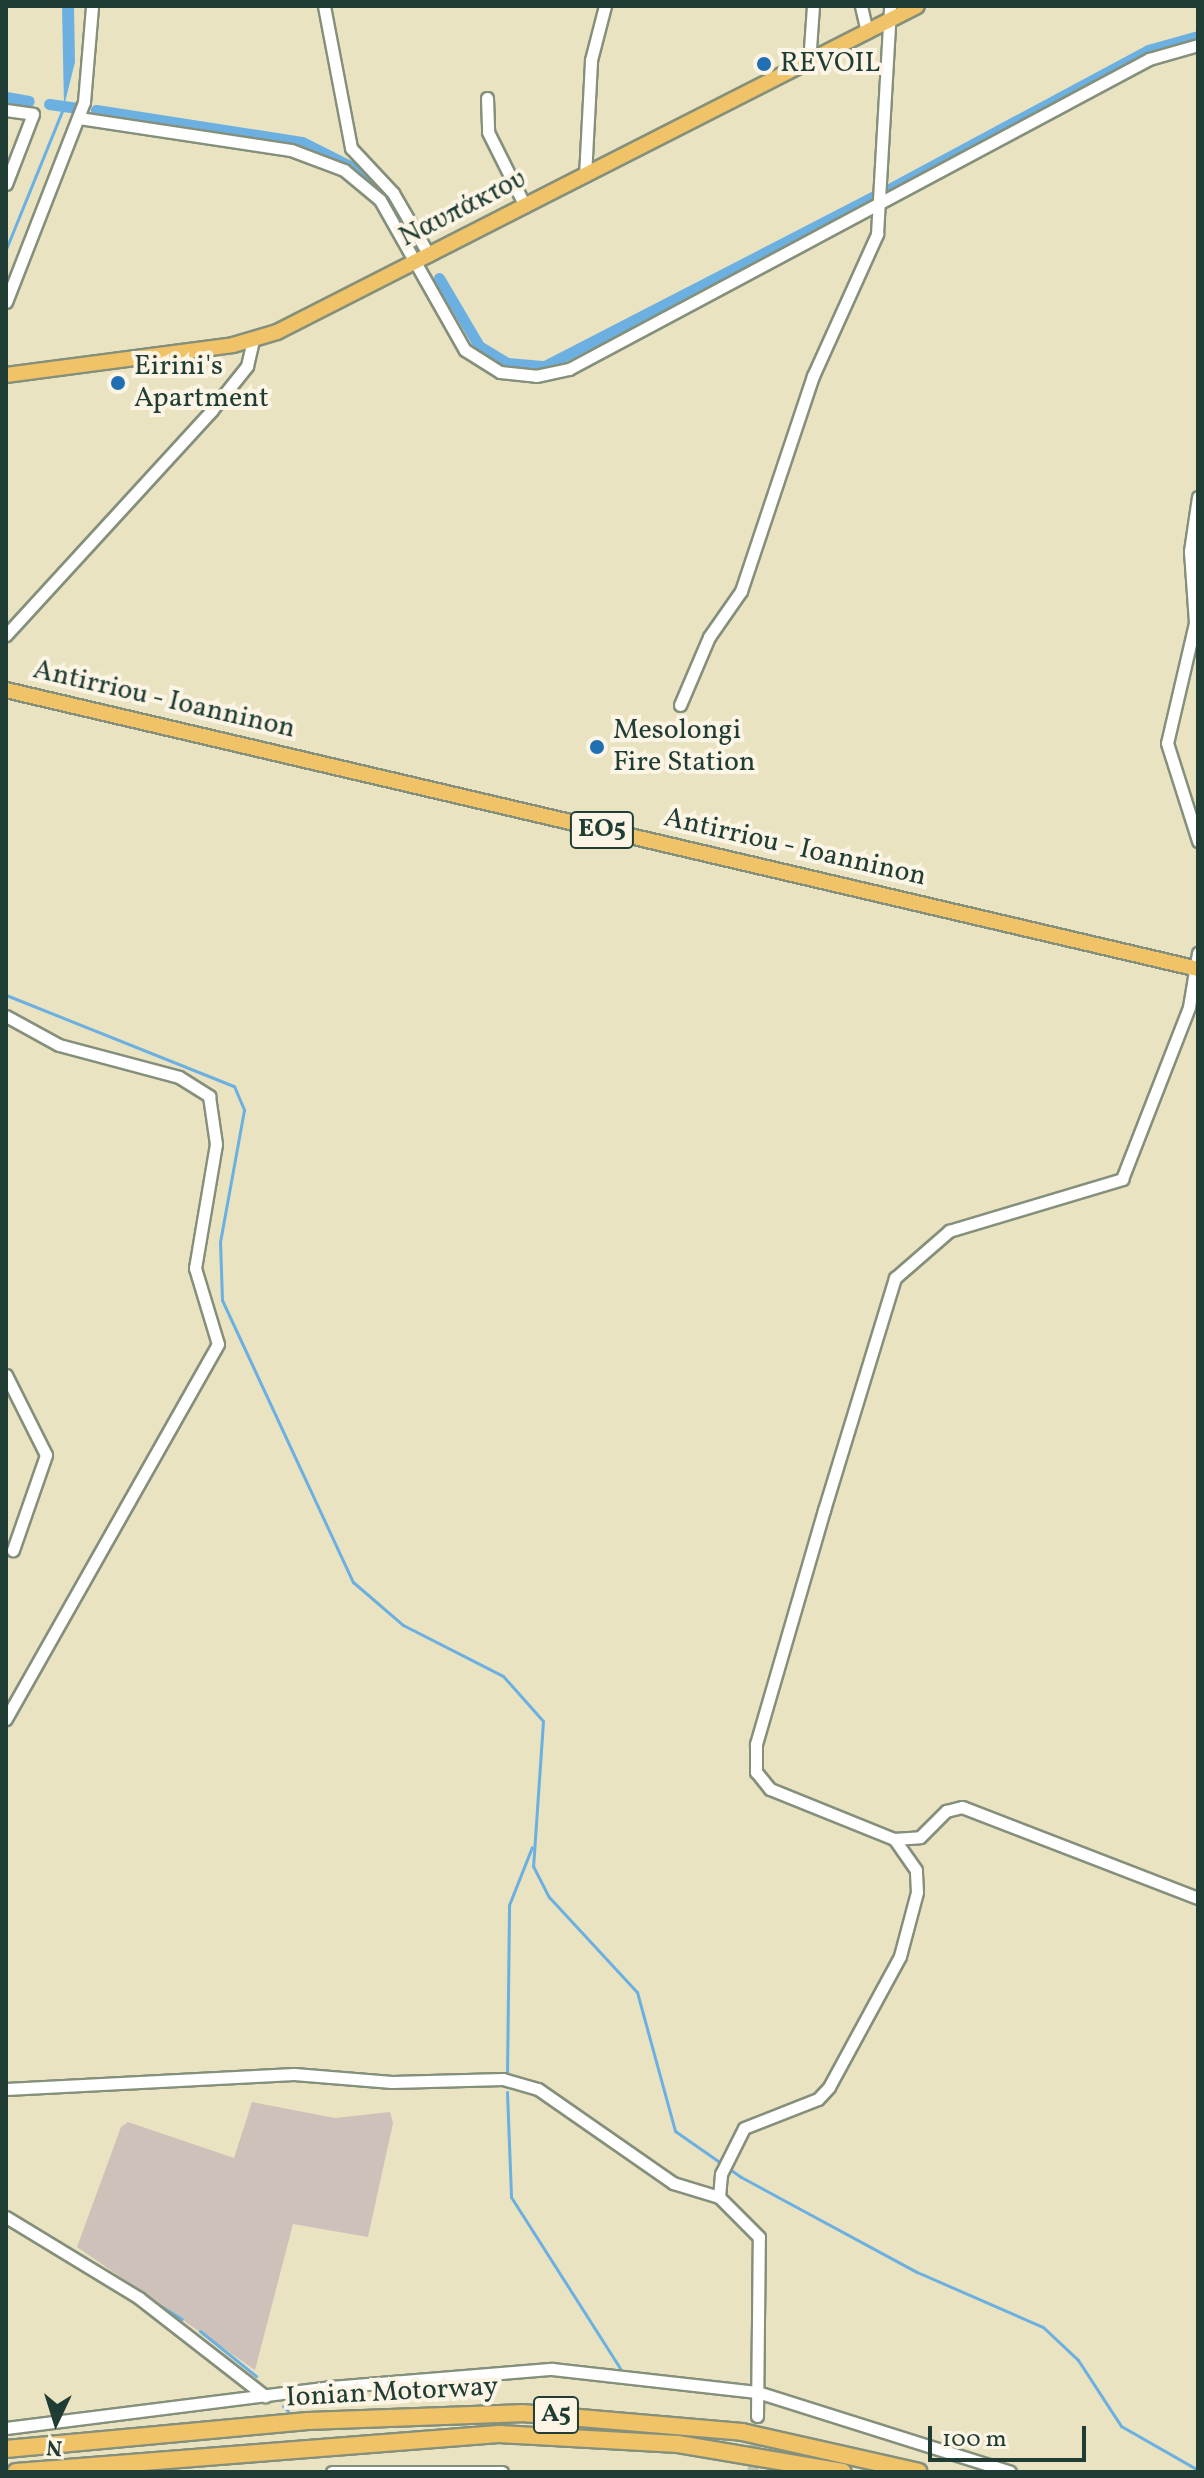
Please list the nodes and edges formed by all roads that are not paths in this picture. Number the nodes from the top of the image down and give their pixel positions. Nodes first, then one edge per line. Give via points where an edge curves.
1 (92, 6) edge
2 (324, 6) edge
3 (605, 6) edge
4 (813, 6) edge
5 (861, 6) edge
6 (917, 6) edge
7 (889, 13) edge
8 (867, 32) junction
9 (1198, 45) edge
10 (809, 63) junction
11 (487, 98) dead end
12 (6, 110) edge
13 (79, 118) junction
14 (585, 176) junction
15 (6, 184) edge
16 (878, 202) junction
17 (525, 206) junction
18 (429, 255) junction
19 (415, 263) junction
20 (6, 302) edge
21 (253, 341) junction
22 (6, 375) edge
23 (1198, 497) edge
24 (1195, 518) edge
25 (6, 635) edge
26 (6, 690) edge
27 (680, 705) dead end
28 (1198, 841) edge
29 (1198, 964) edge
30 (6, 1016) edge
31 (6, 1375) edge
32 (13, 1550) dead end
33 (6, 1719) edge
34 (894, 1839) junction
35 (1198, 1898) edge
36 (6, 2089) edge
37 (719, 2197) junction
38 (6, 2217) edge
39 (757, 2392) junction
40 (265, 2396) junction
41 (757, 2416) tunnel mouth
42 (6, 2428) edge
43 (6, 2449) edge
44 (16, 2472) edge
45 (332, 2472) edge
46 (340, 2472) edge
47 (502, 2472) edge
48 (843, 2472) edge
49 (919, 2472) edge
50 (1010, 2472) edge

1 - 13 street
2 - 18 street via 351,148 393,193
3 - 14 street via 591,60
4 - 10 street
5 - 8 street
6 - 7 main road, Ναυπάκτου
7 - 8 main road, Ναυπάκτου
7 - 16 street
8 - 10 main road, Ναυπάκτου
9 - 16 street via 1149,59
10 - 14 main road, Ναυπάκτου
11 - 17 street via 488,132
12 - 15 street via 33,114
13 - 19 street via 313,155 373,192
13 - 20 street
14 - 17 main road, Ναυπάκτου
16 - 19 street via 550,375 500,372 473,358
16 - 27 street via 877,234 813,376 741,591 709,637
17 - 18 main road, Ναυπάκτου
18 - 19 main road, Ναυπάκτου
19 - 21 main road, Ναυπάκτου
21 - 22 main road, Ναυπάκτου
21 - 25 street via 247,366 211,411
23 - 24 street
24 - 28 street via 1195,623 1167,743
26 - 29 main road, Antirriou - Ioanninon / ΕΟ5
29 - 34 street via 1189,1007 1122,1179 949,1231 895,1278 755,1751 756,1772 770,1789
30 - 33 street via 59,1045 179,1077 209,1096 216,1144 195,1268 218,1344
31 - 32 street via 46,1455
34 - 35 street via 920,1837 946,1811 962,1807
34 - 37 street via 917,1872 917,1892 883,1991 822,2095 744,2128 721,2174
36 - 37 street via 294,2074 392,2082 503,2079 538,2089 673,2183
37 - 39 street via 759,2237
38 - 40 street via 139,2298
39 - 40 street via 552,2369
39 - 41 street
39 - 50 street
40 - 42 street
43 - 49 highway, Ionian Motorway / Α5 via 308,2421 510,2413 742,2432
44 - 48 highway, Ionian Motorway / Α5 via 499,2434 678,2444
45 - 46 street
46 - 47 street

